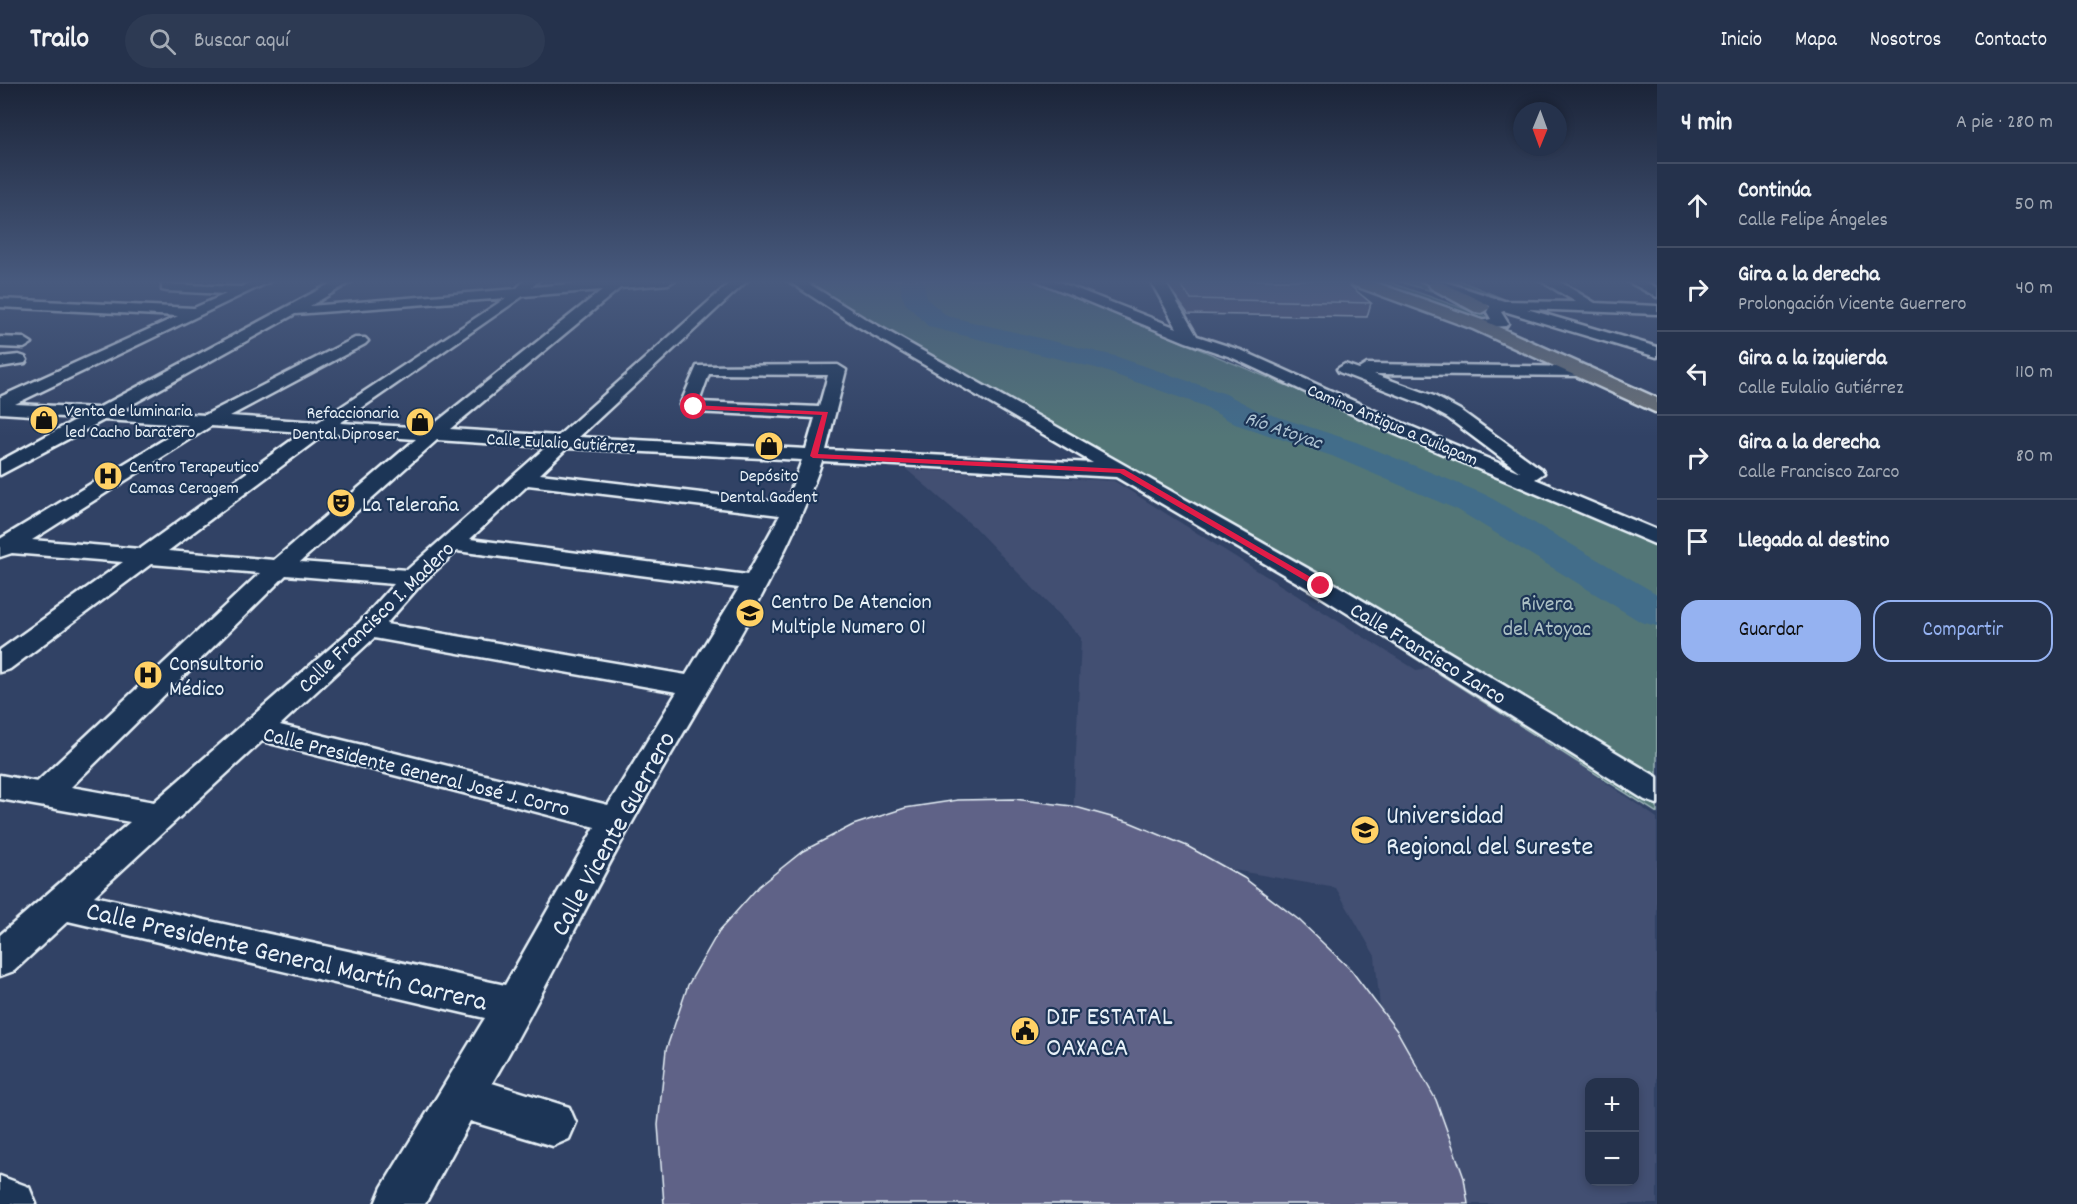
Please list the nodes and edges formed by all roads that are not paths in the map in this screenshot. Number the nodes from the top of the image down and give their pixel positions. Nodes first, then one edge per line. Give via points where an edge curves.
1 (155, 332) edge
2 (254, 332) edge
3 (460, 332) edge
4 (562, 332) edge
5 (684, 332) edge
6 (879, 332) edge
7 (1174, 332) edge
8 (1187, 332) edge
9 (1519, 332) edge
10 (1530, 332) edge
11 (1567, 332) edge
12 (1636, 332) edge
13 (1191, 339) junction
14 (360, 341) dead end
15 (0, 342) edge
16 (24, 343) dead end
17 (1657, 345) edge
18 (1657, 352) edge
19 (19, 360) dead end
20 (0, 362) edge
21 (1583, 371) junction
22 (1657, 387) edge
23 (0, 406) edge
24 (1657, 406) edge
25 (826, 413) junction
26 (100, 415) junction
27 (207, 421) junction
28 (322, 427) junction
29 (432, 435) junction
30 (563, 442) junction
31 (813, 456) junction
32 (0, 469) edge
33 (1122, 471) junction
34 (523, 478) junction
35 (1569, 498) junction
36 (795, 510) junction
37 (1657, 538) edge
38 (451, 543) junction
39 (3, 547) edge
40 (146, 557) junction
41 (280, 567) junction
42 (413, 578) junction
43 (755, 584) junction
44 (368, 629) junction
45 (0, 663) edge
46 (695, 686) junction
47 (254, 729) junction
48 (0, 787) edge
49 (1657, 792) edge
50 (43, 795) junction
51 (159, 815) junction
52 (616, 820) junction
53 (59, 904) junction
54 (0, 959) edge
55 (515, 1006) junction
56 (460, 1096) junction
57 (553, 1123) dead end
58 (0, 1200) edge
59 (12, 1204) edge
60 (399, 1204) edge

1 - 23 street
2 - 26 street
3 - 28 street
4 - 29 street
5 - 30 street, Calle Francisco I. Madero
6 - 33 street, Calle Francisco Zarco
7 - 13 street, Camino Antiguo a Cuilapam
8 - 13 street
9 - 21 main road
10 - 22 main road
11 - 18 street
12 - 17 street
13 - 35 street, Camino Antiguo a Cuilapam via 1237,354
14 - 27 street
15 - 16 street
19 - 20 street
21 - 24 main road
21 - 35 street via 1345,369 1417,395 1454,414
23 - 26 street, Calle Eulalio Gutiérrez
25 - 25 street, Calle Vicente Guerrero via 838,370 707,367 689,405
25 - 31 street, Calle Vicente Guerrero
26 - 27 street, Calle Eulalio Gutiérrez
26 - 32 street
27 - 28 street, Calle Eulalio Gutiérrez
27 - 39 street
28 - 29 street, Calle Eulalio Gutiérrez
28 - 40 street
29 - 30 street, Calle Eulalio Gutiérrez
29 - 41 street
30 - 31 street, Calle Eulalio Gutiérrez
30 - 34 street, Calle Francisco I. Madero
31 - 33 street, Calle Eulalio Gutiérrez
31 - 36 street, Calle Vicente Guerrero
33 - 49 street, Calle Francisco Zarco via 1331,592
34 - 36 street
34 - 38 street, Calle Francisco I. Madero
35 - 37 street, Camino Antiguo a Cuilapam
36 - 43 street, Calle Vicente Guerrero
38 - 42 street, Calle Francisco I. Madero
38 - 43 street
39 - 40 street
40 - 41 street
40 - 45 street
41 - 42 street
41 - 50 street
42 - 44 street, Calle Francisco I. Madero
43 - 46 street, Calle Vicente Guerrero
44 - 46 street
44 - 47 street, Calle Francisco I. Madero
46 - 52 street, Calle Vicente Guerrero
47 - 51 street, Calle Francisco I. Madero
47 - 52 street, Calle Presidente General José J. Corro
48 - 50 street
50 - 51 street
51 - 53 street, Calle Francisco I. Madero
52 - 55 street, Calle Vicente Guerrero
53 - 54 street, Calle Francisco I. Madero
53 - 55 street, Calle Presidente General Martín Carrera
55 - 56 street, Calle Vicente Guerrero
56 - 57 street
56 - 60 street, Calle Vicente Guerrero
58 - 59 street

